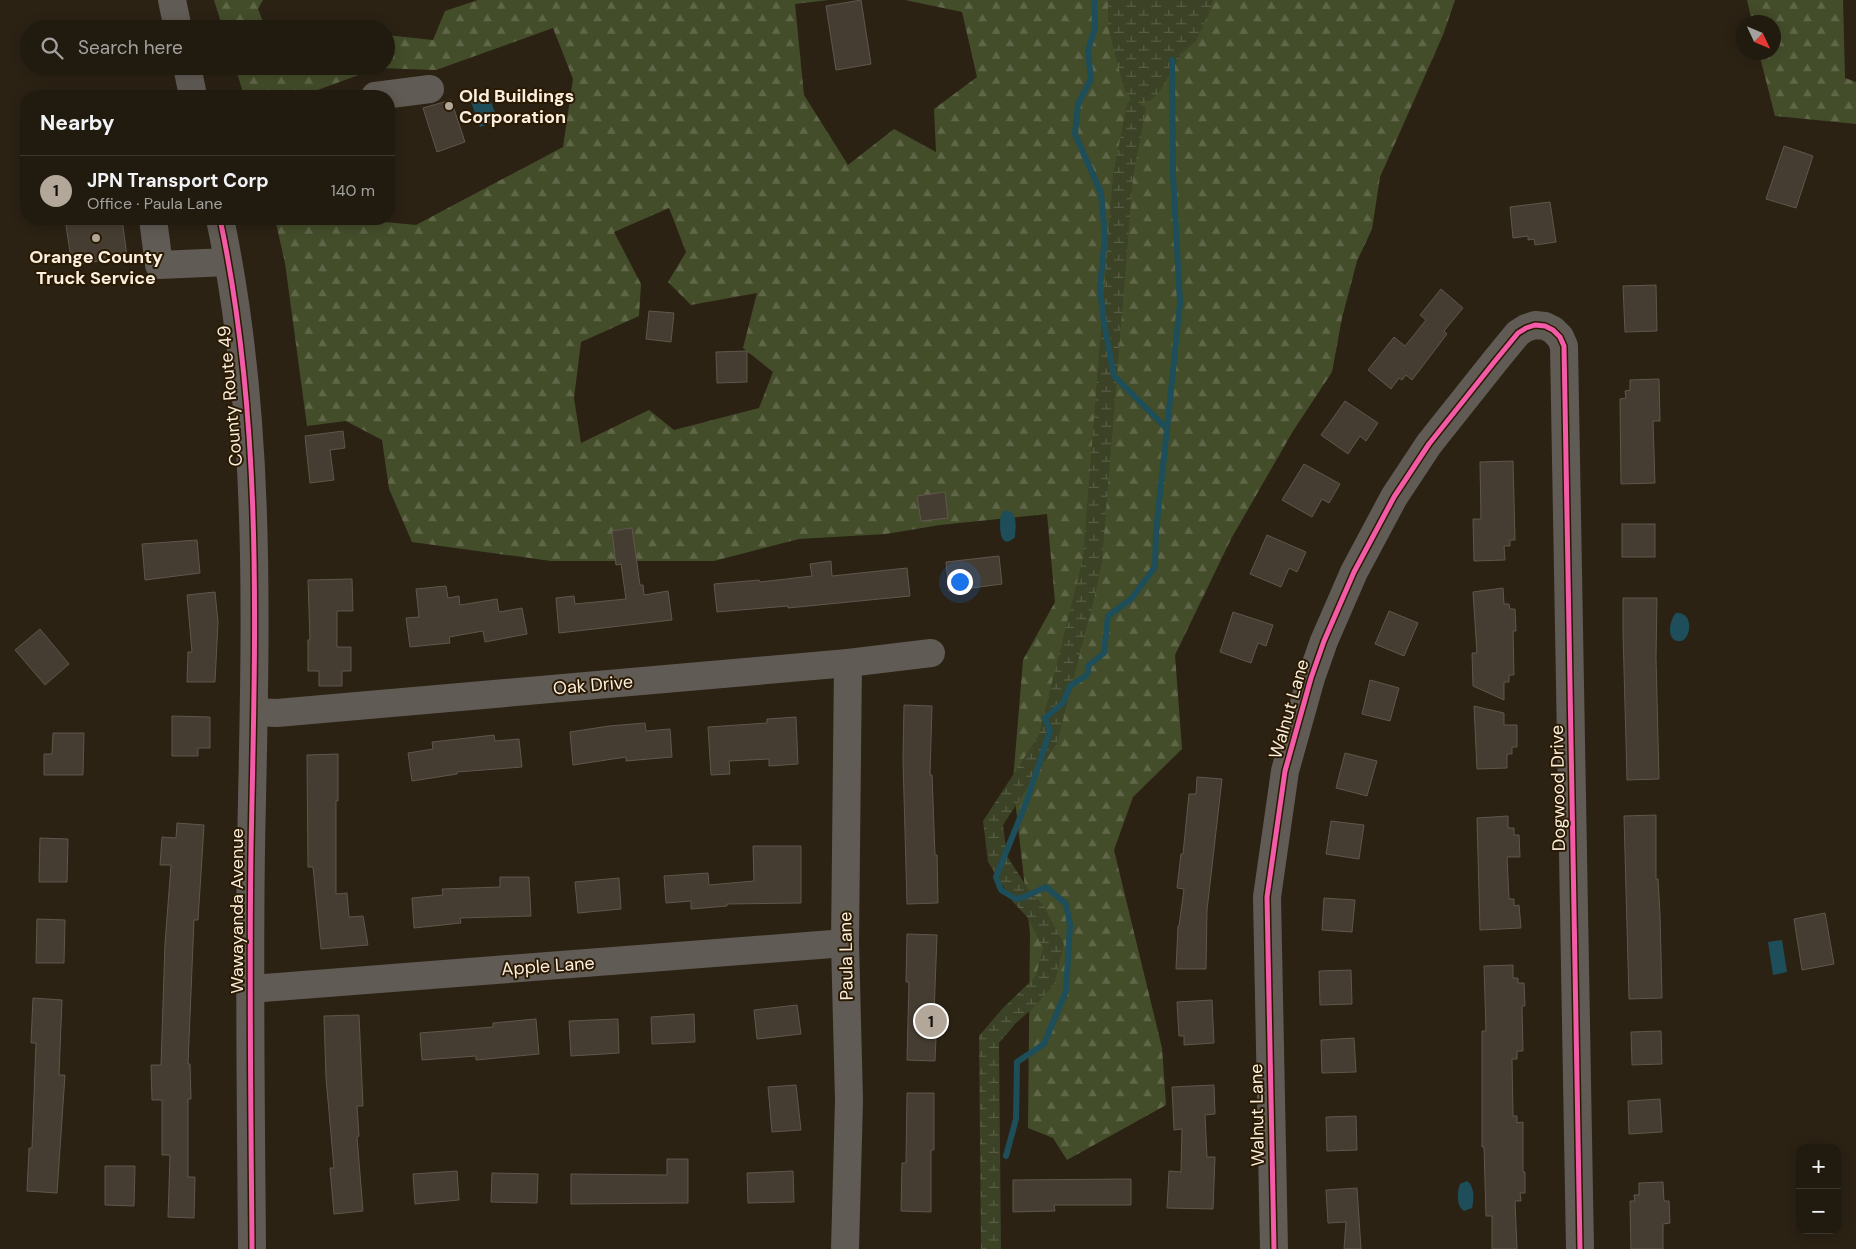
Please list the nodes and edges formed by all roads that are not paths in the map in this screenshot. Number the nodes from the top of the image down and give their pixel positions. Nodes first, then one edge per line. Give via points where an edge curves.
1 (172, 0) edge
2 (176, 20) edge
3 (189, 75) edge
4 (430, 88) dead end
5 (192, 90) edge
6 (395, 93) edge
7 (154, 225) edge
8 (221, 225) edge
9 (228, 262) junction
10 (1553, 330) joint
11 (254, 573) joint
12 (931, 653) dead end
13 (848, 663) junction
14 (254, 712) junction
15 (845, 943) junction
16 (250, 989) junction
17 (252, 1249) edge
18 (845, 1249) edge
19 (1274, 1249) edge
20 (1580, 1249) edge

1 - 2 street
3 - 5 street
4 - 6 street
7 - 9 street via 159,265
8 - 9 street, County Route 49
9 - 11 street, County Route 49 via 249,412
10 - 19 street, Walnut Lane via 1535,325 1518,333 1430,444 1394,497 1354,572 1311,678 1285,771 1267,897
10 - 20 street, Dogwood Drive via 1564,346
11 - 14 street, Wawayanda Avenue
12 - 13 street, Oak Drive
13 - 14 street, Oak Drive via 277,713
13 - 15 street, Paula Lane
14 - 16 street, Wawayanda Avenue
15 - 16 street, Apple Lane
15 - 18 street, Paula Lane via 849,1100
16 - 17 street, Wawayanda Avenue

